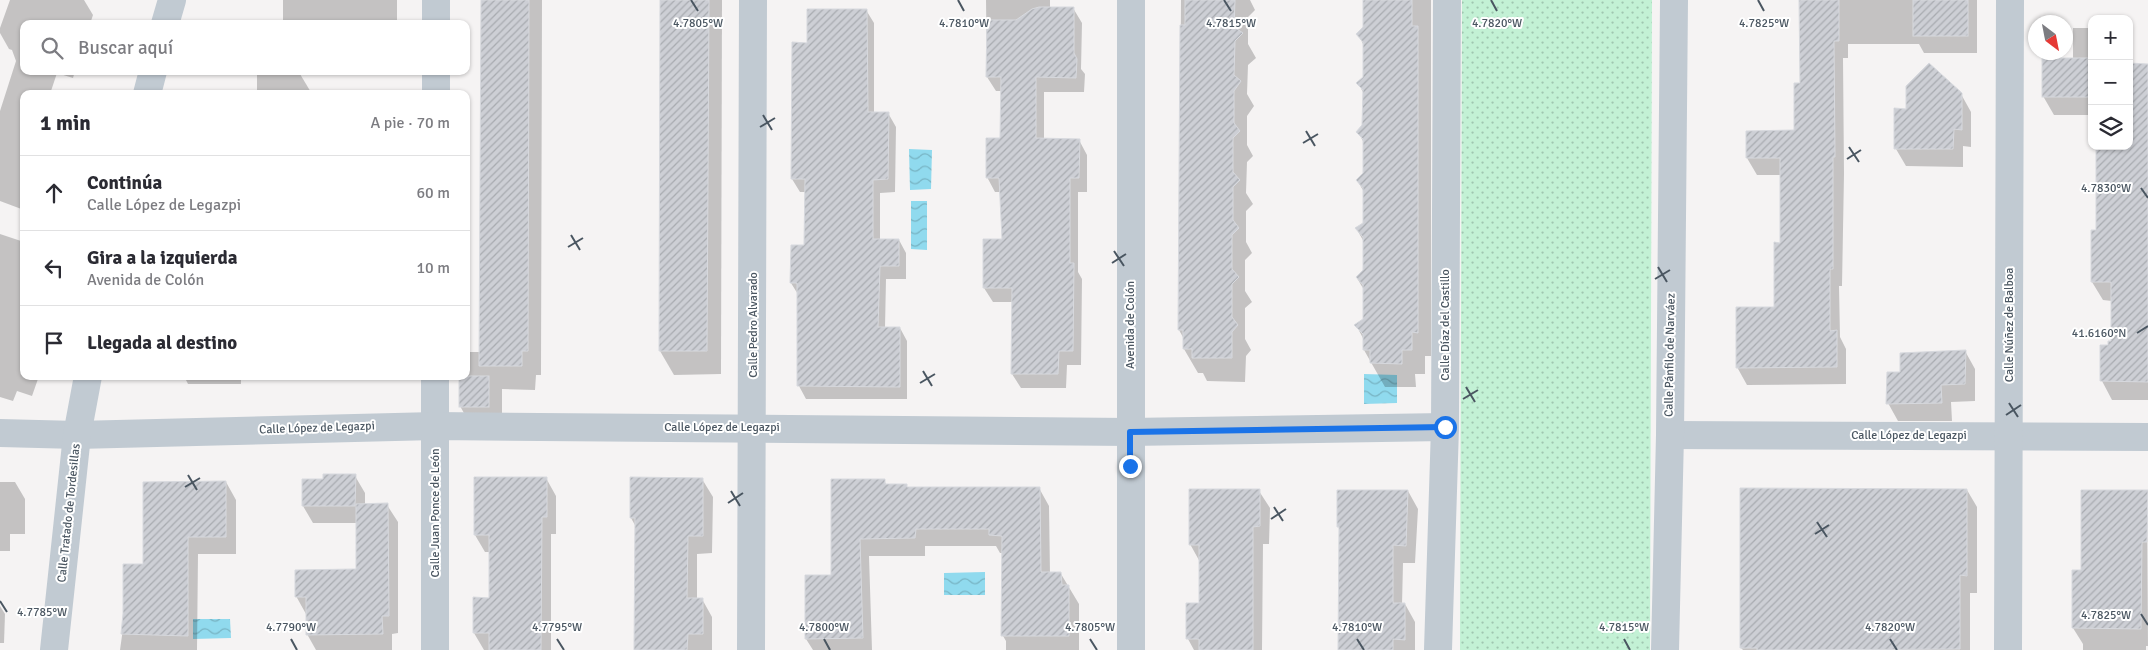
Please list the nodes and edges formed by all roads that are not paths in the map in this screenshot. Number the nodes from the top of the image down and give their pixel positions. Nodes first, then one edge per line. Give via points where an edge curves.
1 (172, 0) edge
2 (436, 0) edge
3 (753, 0) edge
4 (1131, 0) edge
5 (1448, 0) edge
6 (1674, 0) edge
7 (2010, 0) edge
8 (166, 20) edge
9 (436, 20) edge
10 (152, 75) edge
11 (436, 75) edge
12 (148, 90) edge
13 (436, 90) edge
14 (87, 380) edge
15 (435, 380) edge
16 (435, 426) junction
17 (1445, 427) junction
18 (753, 428) junction
19 (1130, 432) junction
20 (0, 433) edge
21 (77, 435) junction
22 (1670, 435) junction
23 (2009, 435) junction
24 (2148, 436) edge
25 (54, 650) edge
26 (435, 650) edge
27 (751, 650) edge
28 (1131, 650) edge
29 (1438, 650) edge
30 (1665, 650) edge
31 (2008, 650) edge

1 - 8 street
2 - 9 street
3 - 18 street, Calle Pedro Alvarado
4 - 19 street, Avenida de Colón
5 - 17 street, Calle Díaz del Castillo
6 - 22 street, Calle Pánfilo de Narváez
7 - 23 street, Calle Núñez de Balboa
10 - 12 street
11 - 13 street
14 - 21 street, Calle Tratado de Tordesillas
15 - 16 street, Calle Juan Ponce de León
16 - 18 street, Calle López de Legazpi
16 - 21 street, Calle López de Legazpi
16 - 26 street, Calle Juan Ponce de León
17 - 19 street, Calle López de Legazpi
17 - 29 street, Calle Díaz del Castillo
18 - 19 street, Calle López de Legazpi
18 - 27 street, Calle Pedro Alvarado
19 - 28 street, Avenida de Colón
20 - 21 street, Calle López de Legazpi
21 - 25 street, Calle Tratado de Tordesillas
22 - 23 street, Calle López de Legazpi
22 - 30 street, Calle Pánfilo de Narváez
23 - 24 street, Calle López de Legazpi
23 - 31 street, Calle Núñez de Balboa

